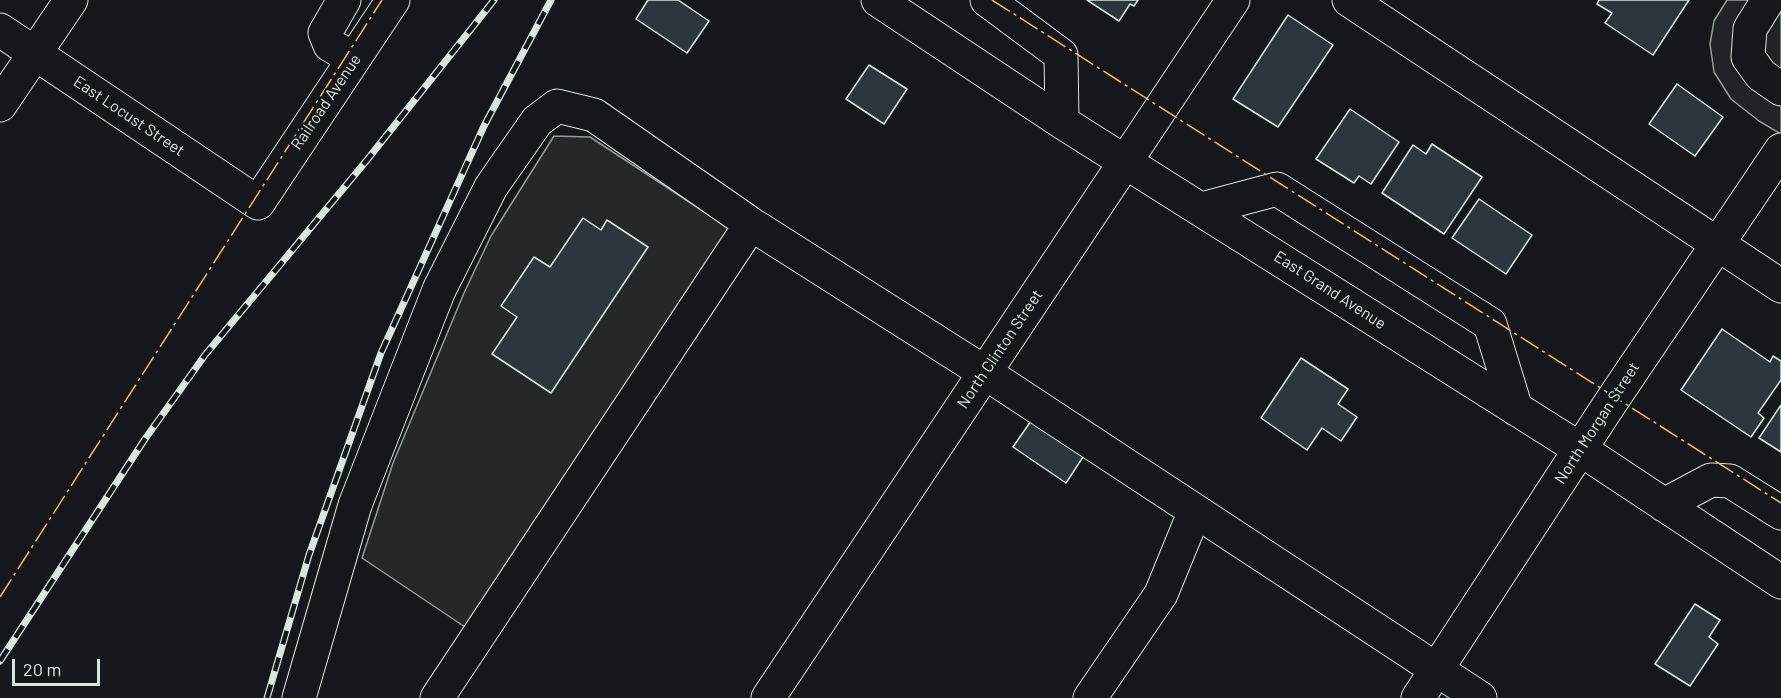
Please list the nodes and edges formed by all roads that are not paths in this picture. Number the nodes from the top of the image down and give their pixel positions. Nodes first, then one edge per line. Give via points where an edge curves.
1 (71, 0) edge
2 (344, 0) edge
3 (393, 0) edge
4 (878, 0) edge
5 (987, 0) edge
6 (1233, 0) edge
7 (1349, 0) edge
8 (1768, 0) edge
9 (0, 30) edge
10 (34, 53) junction
11 (354, 59) junction
12 (1781, 89) edge
13 (0, 105) edge
14 (1062, 122) junction
15 (1781, 150) edge
16 (1126, 160) junction
17 (258, 203) joint
18 (1202, 209) junction
19 (752, 224) junction
20 (1715, 244) junction
21 (1781, 286) edge
22 (984, 372) junction
23 (1516, 409) junction
24 (1580, 449) junction
25 (1664, 505) junction
26 (1196, 511) junction
27 (1781, 513) edge
28 (1781, 582) edge
29 (1437, 670) junction
30 (306, 695) edge
31 (437, 698) edge
32 (768, 698) edge
33 (1090, 698) edge
34 (1418, 698) edge
35 (1479, 698) edge

1 - 10 street
2 - 11 street via 325,33 330,45
3 - 11 street, Railroad Avenue
4 - 14 street, East Grand Avenue
5 - 14 street via 1061,55
6 - 16 street, North Clinton Street
7 - 20 street
8 - 12 street via 1750,28 1748,57 1761,75
9 - 10 street, East Locust Street
10 - 13 street
10 - 17 street, East Locust Street
11 - 17 street, Railroad Avenue
14 - 16 street, East Grand Avenue
15 - 20 street, North Morgan Street
16 - 18 street, East Grand Avenue
16 - 22 street, North Clinton Street
18 - 23 street, East Grand Avenue
18 - 23 street via 1277,189 1490,324
19 - 22 street
19 - 30 street via 594,115 557,106 537,121 491,188 439,290 354,505
19 - 31 street
20 - 21 street
20 - 24 street, North Morgan Street
22 - 26 street
22 - 32 street, North Clinton Street
23 - 24 street, East Grand Avenue
24 - 25 street, East Grand Avenue
24 - 29 street, North Morgan Street
25 - 27 street via 1712,480 1730,481
25 - 28 street, East Grand Avenue
26 - 29 street
26 - 33 street via 1161,594
29 - 34 street, North Morgan Street
29 - 35 street

